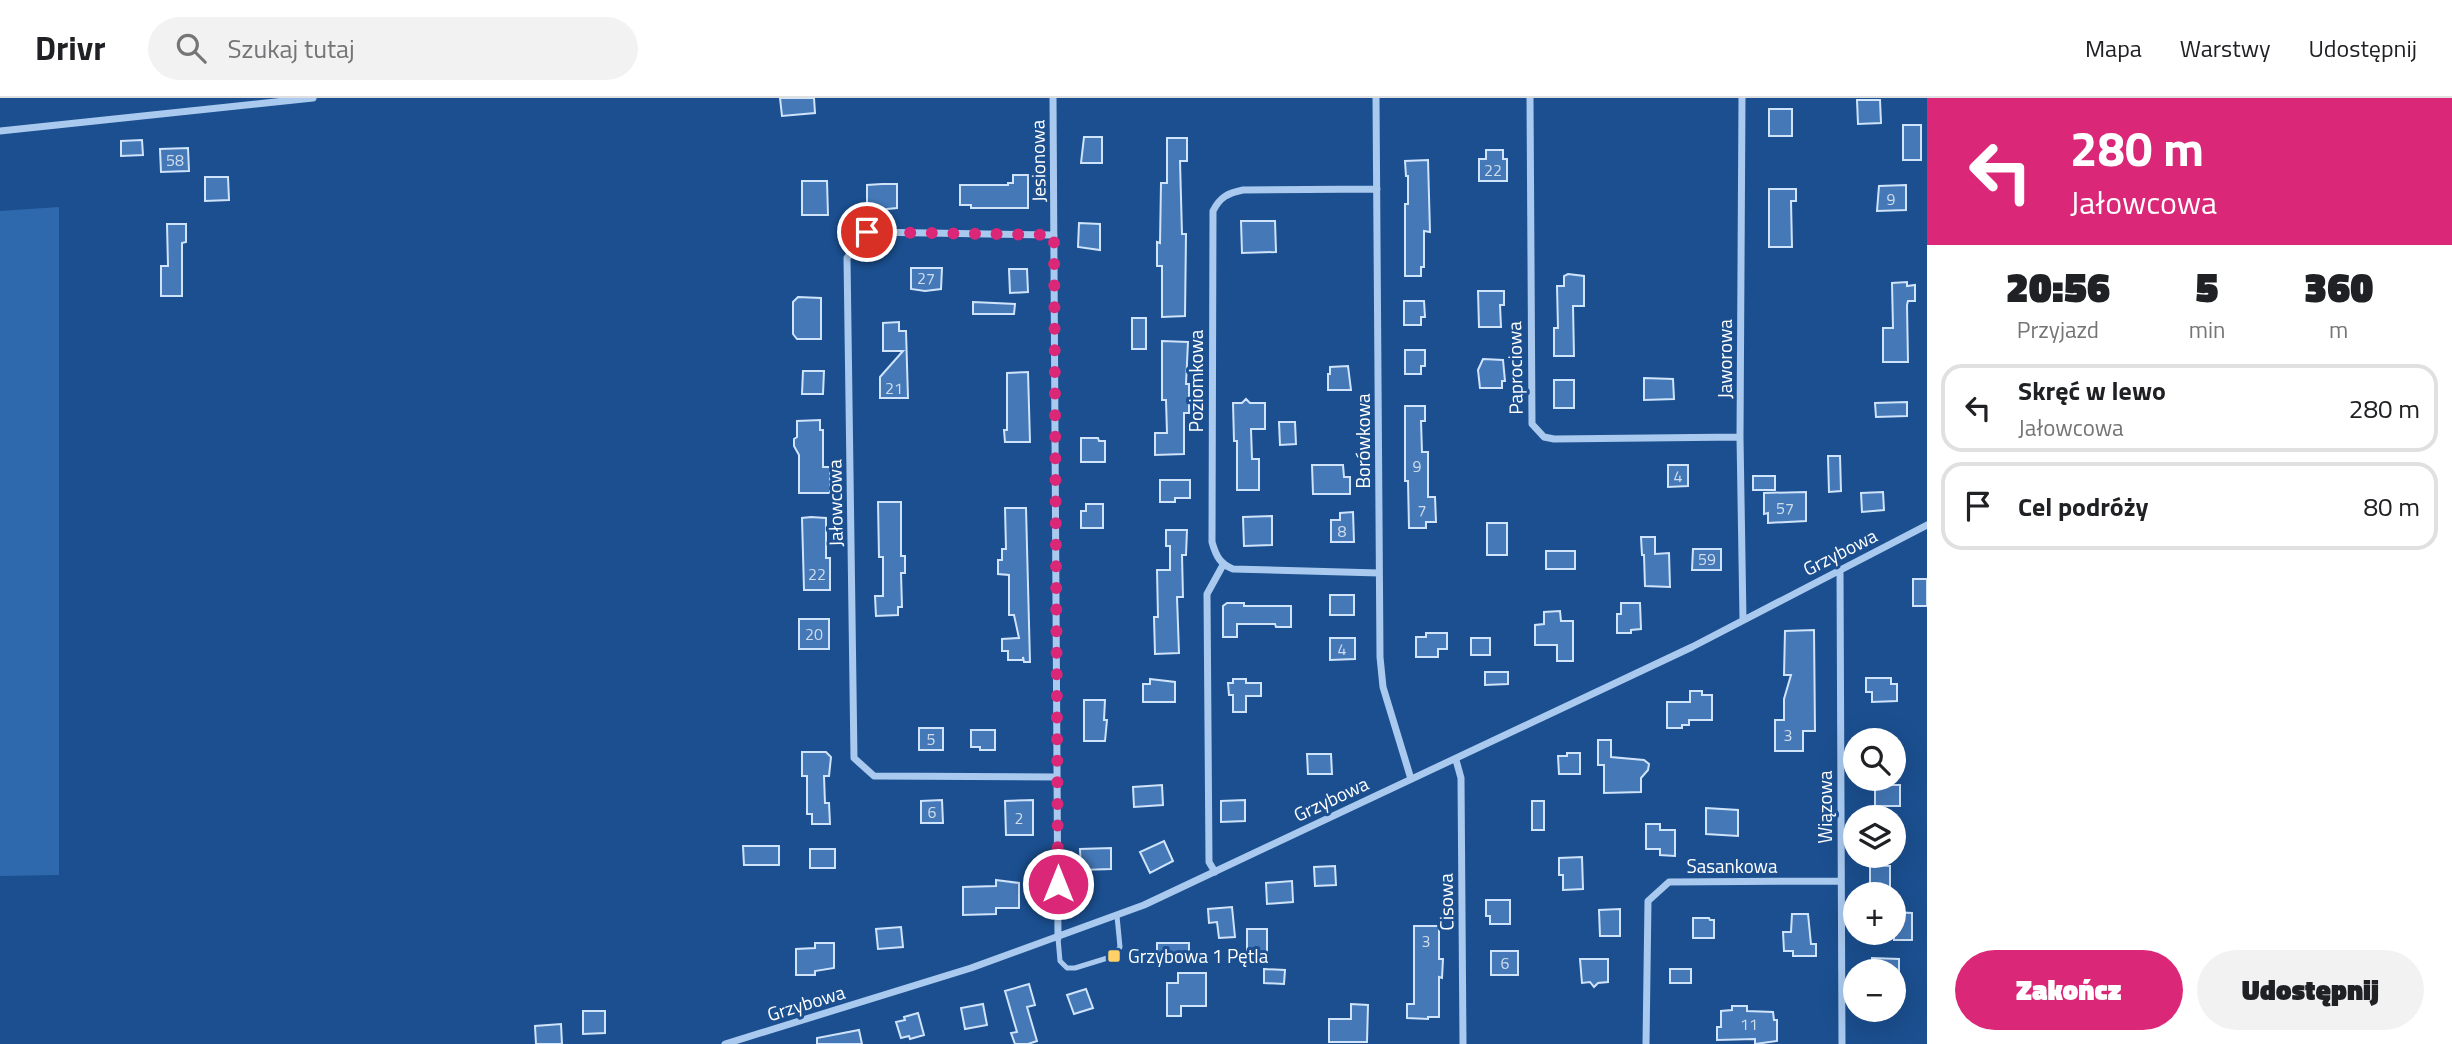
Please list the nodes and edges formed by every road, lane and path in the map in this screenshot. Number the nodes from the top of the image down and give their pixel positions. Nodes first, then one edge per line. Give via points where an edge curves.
1 (313, 98) edge
2 (1053, 98) edge
3 (1376, 98) edge
4 (1530, 98) edge
5 (1742, 98) edge
6 (0, 131) edge
7 (1377, 189) junction
8 (1054, 235) junction
9 (1740, 437) junction
10 (1927, 525) edge
11 (1223, 565) junction
12 (1840, 569) junction
13 (1379, 573) junction
14 (1744, 620) junction
15 (1456, 760) junction
16 (1057, 776) junction
17 (1411, 779) junction
18 (1215, 872) junction
19 (1841, 881) junction
20 (1117, 916) junction
21 (1058, 938) junction
22 (725, 1044) edge
23 (1463, 1044) edge
24 (1646, 1044) edge
25 (1842, 1044) edge

1 - 6 street
2 - 8 street, Jesionowa
3 - 7 street, Borówkowa
4 - 9 street, Paprociowa via 1532,424 1544,437 1553,439
5 - 9 street, Jaworowa
7 - 11 street, Poziomkowa via 1243,190 1227,194 1213,211 1212,542
7 - 13 street, Borówkowa
8 - 16 street, Jesionowa
8 - 16 street, Jałowcowa via 867,232 847,258 854,758 874,776
9 - 14 street, Jaworowa
10 - 12 street, Grzybowa
11 - 13 street via 1250,571
11 - 18 street via 1207,594 1209,862
12 - 14 street, Grzybowa
12 - 19 street, Wiązowa
13 - 17 street, Borówkowa via 1383,687
14 - 15 street, Grzybowa
15 - 17 street, Grzybowa
15 - 23 street, Cisowa via 1461,778
16 - 21 street, Jesionowa
17 - 18 street, Grzybowa
18 - 20 street, Grzybowa
19 - 24 street, Sasankowa via 1669,882 1648,901
19 - 25 street, Wiązowa
20 - 21 street, Grzybowa
20 - 21 lane via 1120,947 1114,956 1067,968 1060,961
21 - 22 street, Grzybowa

